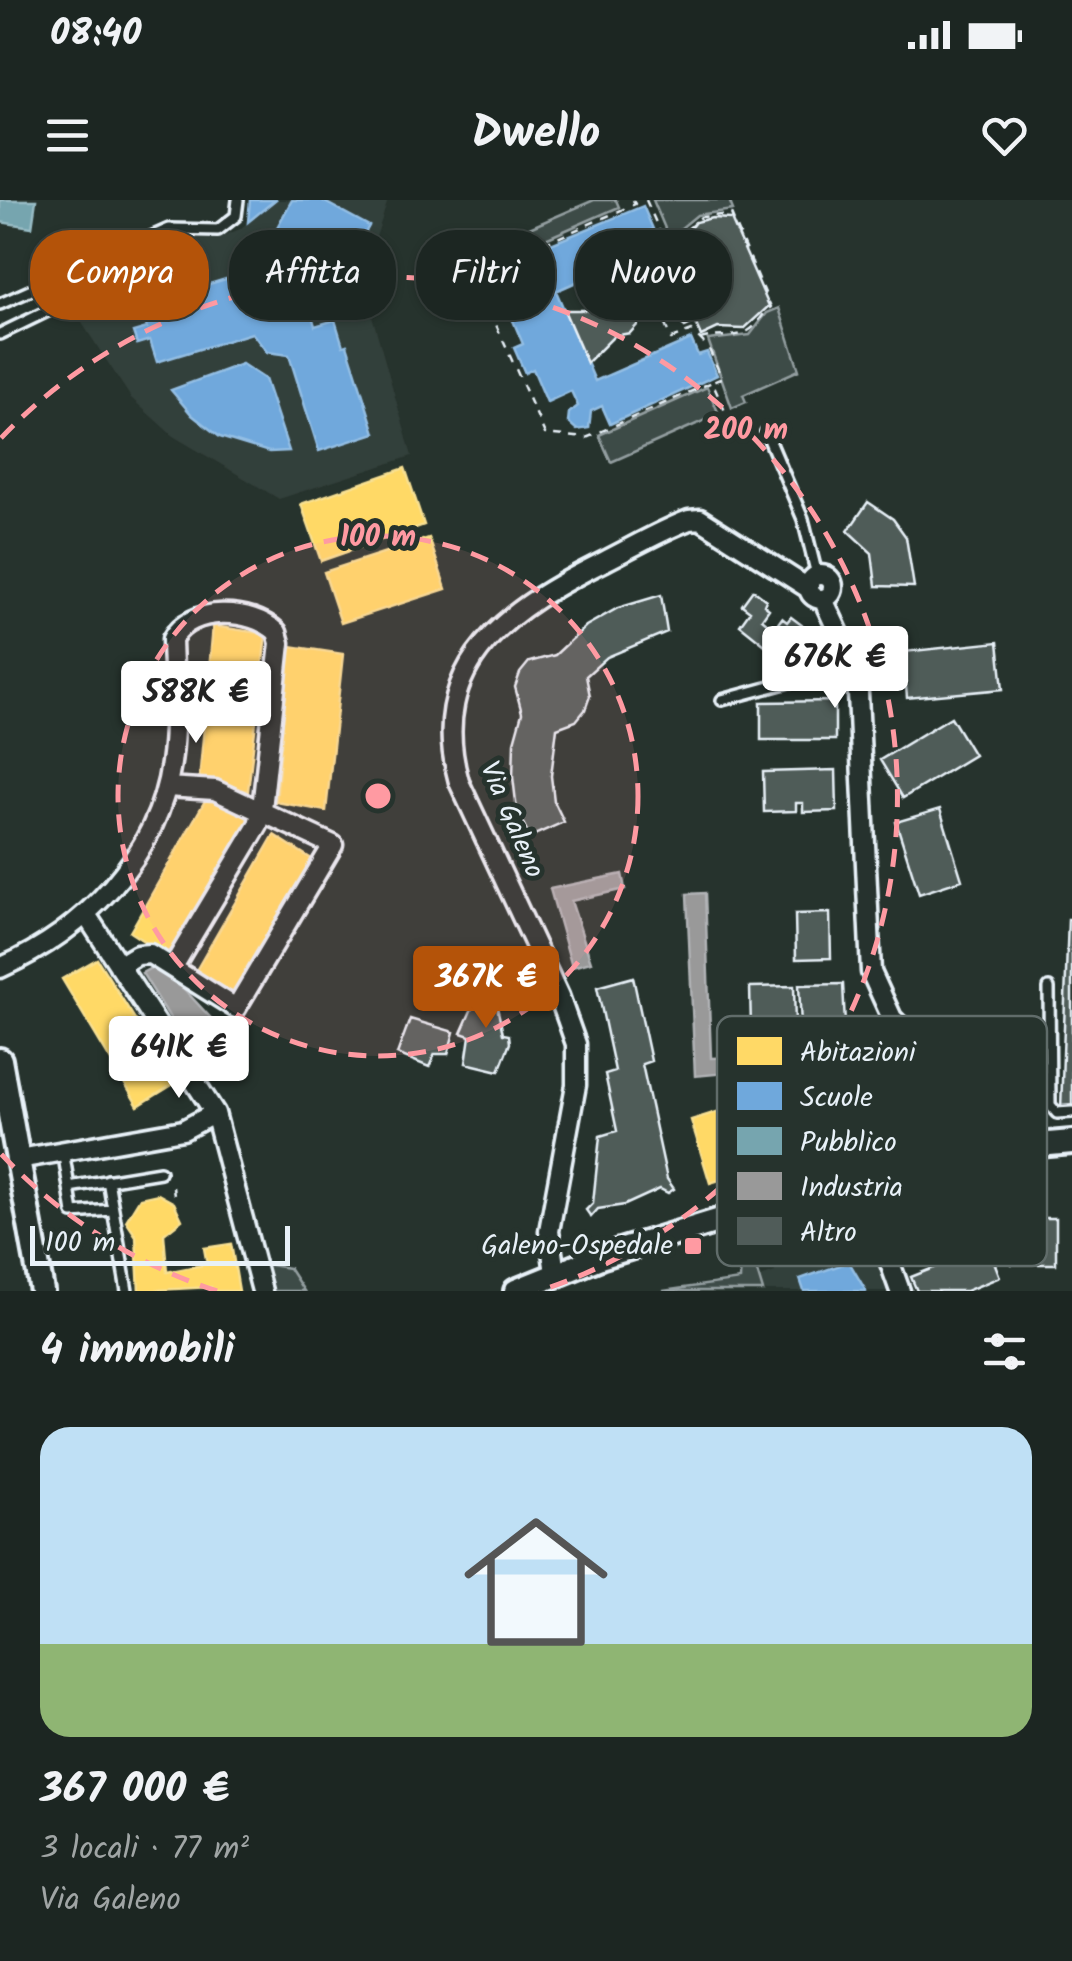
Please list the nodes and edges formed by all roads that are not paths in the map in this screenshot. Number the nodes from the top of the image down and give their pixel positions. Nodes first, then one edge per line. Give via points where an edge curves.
1 (238, 200) edge
2 (0, 304) edge
3 (30, 319) edge
4 (0, 334) edge
5 (766, 432) dead end
6 (816, 587) junction
7 (855, 664) junction
8 (722, 700) dead end
9 (167, 787) junction
10 (262, 809) junction
11 (87, 916) junction
12 (119, 966) junction
13 (173, 967) junction
14 (0, 968) edge
15 (1049, 988) dead end
16 (893, 1016) edge
17 (0, 1060) edge
18 (215, 1112) junction
19 (1072, 1112) edge
20 (1072, 1142) edge
21 (1047, 1144) edge
22 (64, 1156) dead end
23 (20, 1158) junction
24 (160, 1172) dead end
25 (108, 1180) junction
26 (69, 1187) junction
27 (112, 1210) junction
28 (717, 1221) edge
29 (891, 1266) edge
30 (555, 1273) junction
31 (42, 1291) edge
32 (127, 1291) edge
33 (262, 1291) edge
34 (516, 1291) edge
35 (900, 1291) edge

1 - 2 lane via 236,216 218,230 169,229
3 - 4 lane
5 - 6 lane via 804,520
6 - 7 street
6 - 30 street, Via Galeno via 700,519 689,520 522,606 482,644 458,690 452,745 459,782 576,1044 576,1085 548,1230
7 - 8 lane
7 - 16 street via 872,972
9 - 10 street via 214,790
9 - 10 street via 172,639 192,617 254,616 278,632 280,643
9 - 11 street via 133,857
10 - 13 street
10 - 13 street via 333,845 236,1008
11 - 12 street
11 - 14 street
12 - 13 street via 150,954
12 - 18 street
15 - 19 lane via 1050,1105 1057,1113
17 - 23 main road
18 - 23 street via 182,1130
18 - 33 street
20 - 21 main road
22 - 26 lane
23 - 31 main road
24 - 25 lane
25 - 26 lane
25 - 27 lane
26 - 27 lane via 74,1213
27 - 32 lane
28 - 30 main road
29 - 35 street
30 - 34 main road

